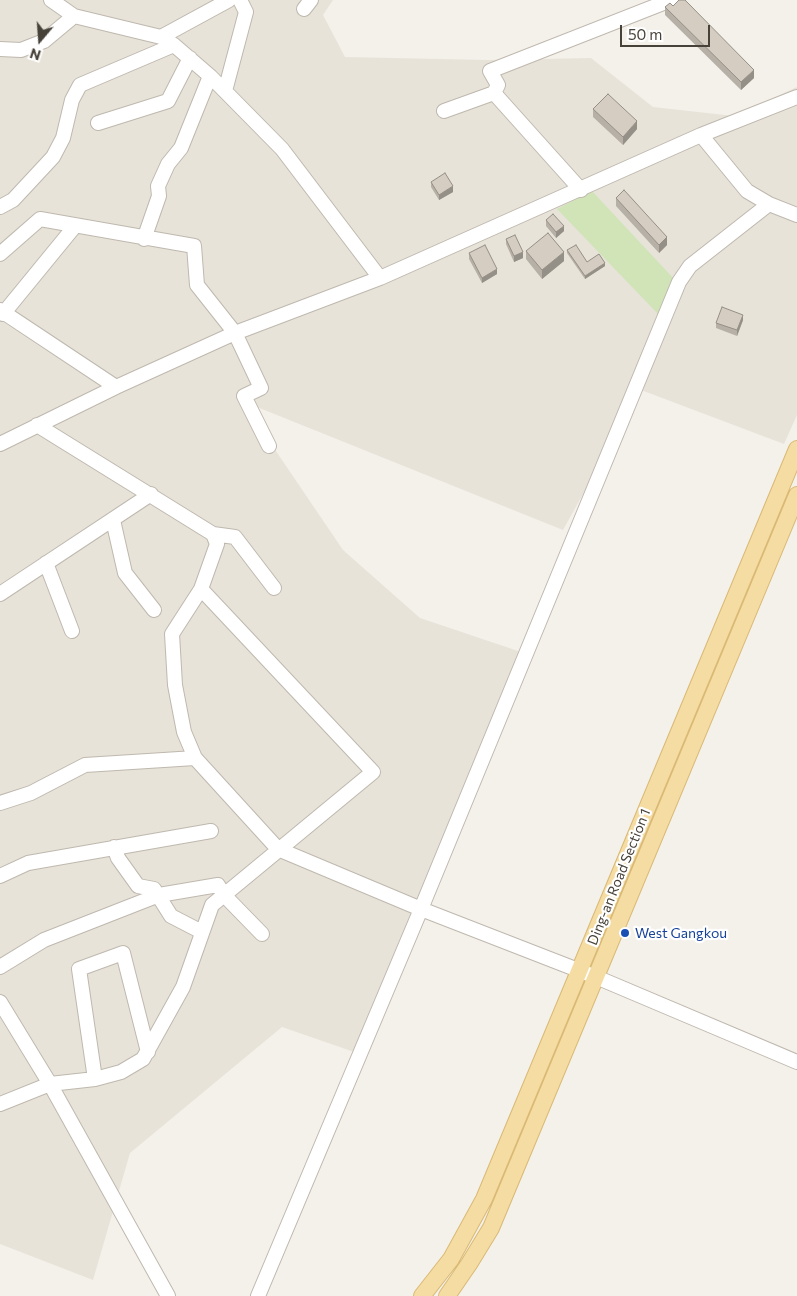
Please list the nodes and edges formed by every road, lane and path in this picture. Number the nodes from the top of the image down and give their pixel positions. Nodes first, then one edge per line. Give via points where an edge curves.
1 (51, 0) edge
2 (229, 0) edge
3 (240, 0) edge
4 (671, 0) edge
5 (74, 16) junction
6 (161, 36) junction
7 (174, 45) junction
8 (0, 49) edge
9 (190, 58) junction
10 (210, 76) junction
11 (225, 91) junction
12 (494, 94) junction
13 (797, 97) edge
14 (444, 112) dead end
15 (98, 123) dead end
16 (701, 135) junction
17 (581, 190) junction
18 (769, 204) junction
19 (0, 207) edge
20 (797, 215) edge
21 (75, 226) junction
22 (144, 239) junction
23 (0, 254) edge
24 (380, 278) junction
25 (2, 312) edge
26 (234, 334) junction
27 (116, 387) junction
28 (37, 426) junction
29 (0, 444) edge
30 (268, 446) dead end
31 (797, 449) edge
32 (150, 494) junction
33 (797, 495) edge
34 (113, 520) junction
35 (213, 534) junction
36 (46, 563) junction
37 (274, 588) dead end
38 (201, 589) junction
39 (0, 594) edge
40 (154, 610) dead end
41 (72, 631) dead end
42 (195, 758) junction
43 (0, 803) edge
44 (211, 831) dead end
45 (114, 847) junction
46 (278, 849) junction
47 (0, 876) edge
48 (159, 895) junction
49 (224, 895) junction
50 (421, 909) junction
51 (202, 932) junction
52 (262, 934) dead end
53 (0, 967) edge
54 (580, 970) junction
55 (596, 977) junction
56 (0, 1004) edge
57 (148, 1052) junction
58 (797, 1062) edge
59 (95, 1079) junction
60 (50, 1084) junction
61 (0, 1104) edge
62 (451, 1293) edge
63 (168, 1296) edge
64 (258, 1296) edge
65 (422, 1296) edge

1 - 5 street
2 - 6 street
3 - 11 street via 246,12
4 - 12 street via 490,71 498,85
5 - 6 street
5 - 8 street via 44,41 21,50
6 - 7 street
7 - 9 street
7 - 19 street via 80,85 72,100 63,138 53,157 13,200
9 - 10 street
9 - 15 street via 168,101
10 - 11 street
10 - 22 street via 182,148 168,164 158,186 159,196
11 - 24 street via 282,149
12 - 14 street
12 - 17 street
13 - 16 street
16 - 17 street
16 - 18 street via 747,191
17 - 24 street
18 - 20 street
18 - 50 street via 690,266 678,282
21 - 22 street
21 - 23 street via 40,219
21 - 25 street
22 - 26 street via 194,246 197,285
24 - 26 street
25 - 27 street
26 - 27 street
26 - 30 street via 261,388 244,396
27 - 28 street
28 - 29 street
28 - 32 street
31 - 54 main road, Ding-an Road Section 1
32 - 34 street
32 - 35 street
33 - 55 main road, Ding-an Road Section 1
34 - 36 street
34 - 40 street via 125,574
35 - 37 street via 235,536
35 - 38 street via 217,544
36 - 39 street
36 - 41 street
38 - 42 street via 172,634 175,685 184,732
38 - 46 street via 373,772
42 - 43 street via 85,765 31,793
42 - 46 street
44 - 45 street
45 - 47 street via 28,863
45 - 48 street via 138,886 154,889
46 - 49 street
46 - 50 street
48 - 49 street via 218,885
48 - 51 street via 172,916
48 - 53 street via 44,940
49 - 51 street via 212,905
49 - 52 street
50 - 54 street
50 - 64 street
51 - 57 street via 182,987
54 - 55 street
54 - 65 main road, Ding-an Road Section 1 via 484,1199 451,1259
55 - 58 street
55 - 62 main road, Ding-an Road Section 1 via 491,1228
56 - 60 street
57 - 59 street via 144,1059 121,1072
57 - 59 street via 123,953 79,969
59 - 60 street
60 - 61 street
60 - 63 street

